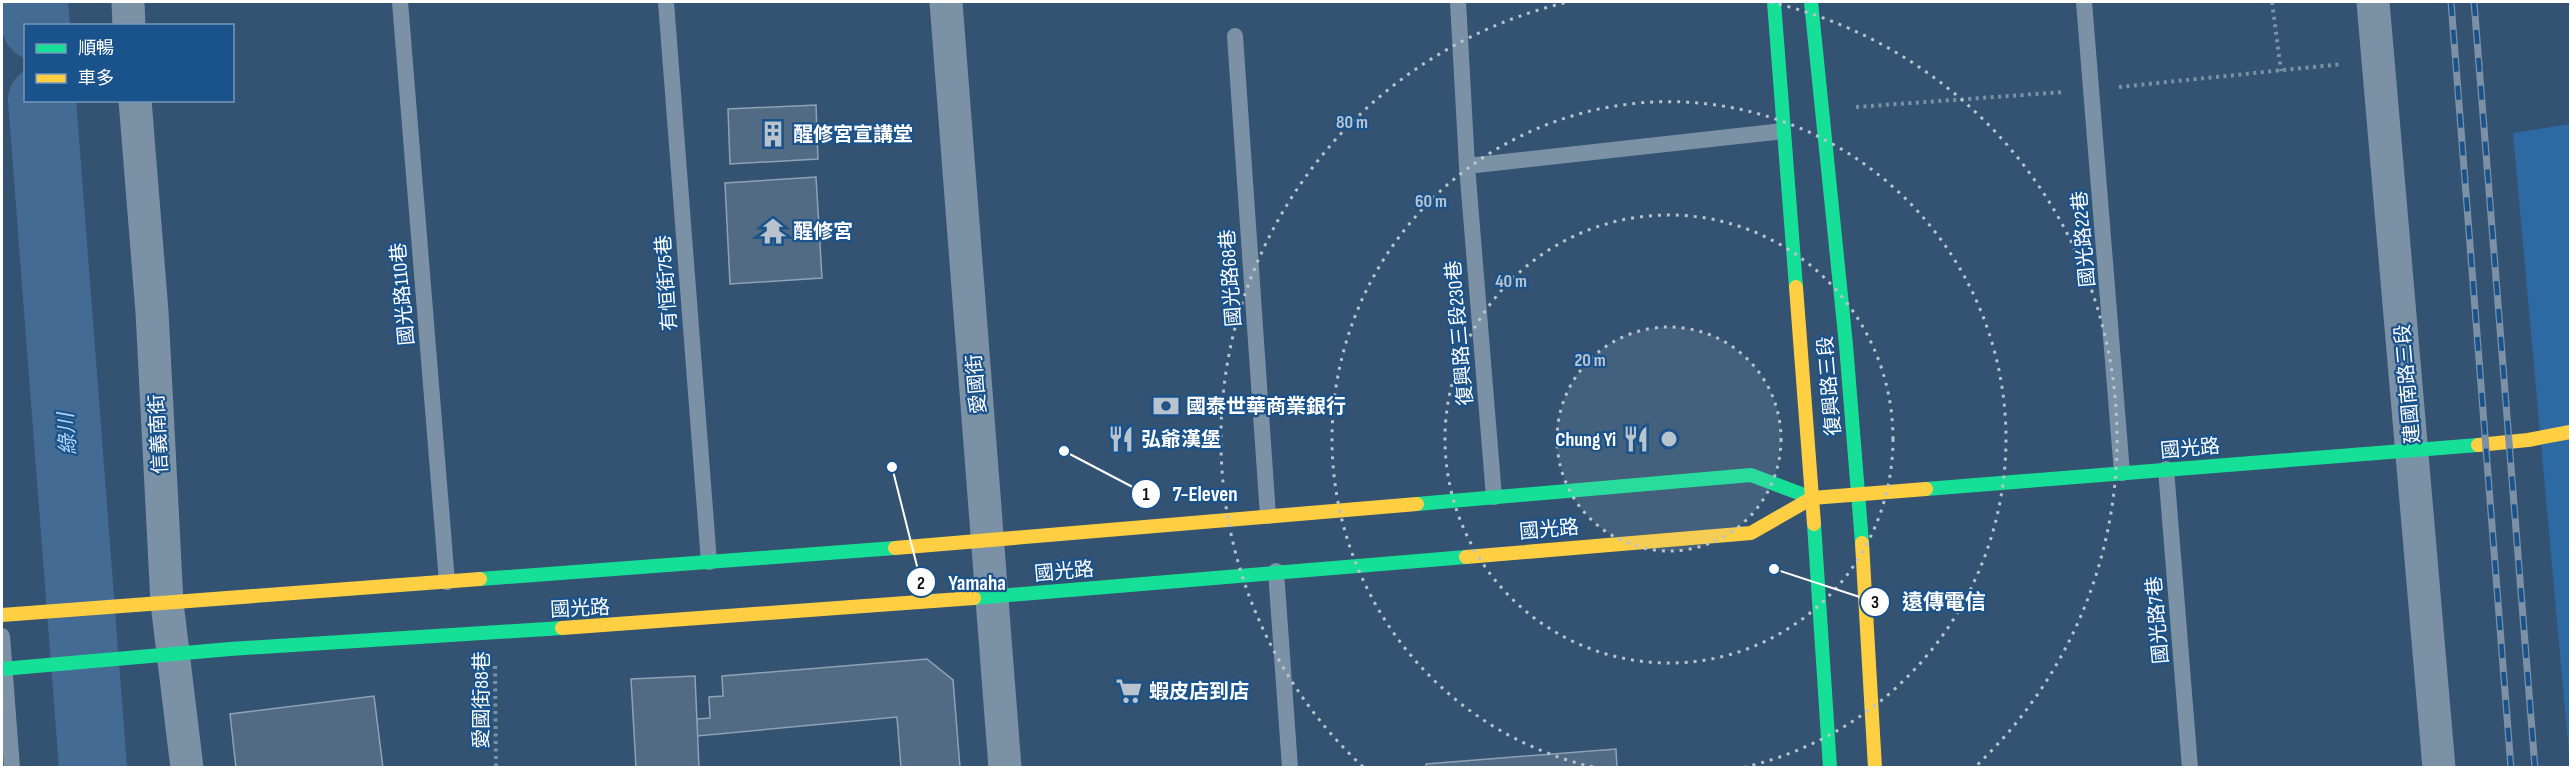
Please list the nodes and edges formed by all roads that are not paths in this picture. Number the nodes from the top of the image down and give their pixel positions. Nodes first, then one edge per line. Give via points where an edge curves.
1 (128, 2) edge
2 (400, 2) edge
3 (666, 2) edge
4 (946, 2) edge
5 (1458, 2) edge
6 (1774, 2) edge
7 (1811, 2) edge
8 (2084, 2) edge
9 (2373, 2) edge
10 (129, 24) edge
11 (1235, 36) dead end
12 (135, 102) edge
13 (1783, 131) junction
14 (1467, 166) junction
15 (2571, 432) edge
16 (2413, 450) junction
17 (2166, 469) junction
18 (2122, 473) junction
19 (1858, 494) junction
20 (1494, 497) junction
21 (1812, 498) junction
22 (1268, 516) junction
23 (989, 541) junction
24 (709, 562) junction
25 (1276, 572) junction
26 (447, 582) junction
27 (993, 597) junction
28 (167, 603) junction
29 (2, 615) edge
30 (2, 636) edge
31 (173, 654) junction
32 (2, 669) edge
33 (12, 768) edge
34 (187, 768) edge
35 (1005, 768) edge
36 (1290, 768) edge
37 (1830, 768) edge
38 (1875, 768) edge
39 (2190, 768) edge
40 (2439, 768) edge

1 - 10 street
2 - 26 lane, 國光路110巷
3 - 24 lane, 有恒街75巷
4 - 23 street, 愛國街
5 - 14 lane, 復興路三段230巷
6 - 13 main road, 復興路三段
7 - 19 main road, 復興路三段
8 - 18 lane, 國光路22巷
9 - 16 street, 建國南路三段
11 - 22 lane, 國光路68巷
12 - 28 street, 信義南街 via 153,323
13 - 14 lane
13 - 21 main road, 復興路三段
14 - 20 lane, 復興路三段230巷
15 - 16 main road, 國光路 via 2528,440
16 - 17 main road, 國光路
16 - 40 street, 建國南路三段
17 - 18 main road, 國光路
17 - 39 lane, 國光路7巷
18 - 19 main road, 國光路
19 - 21 main road, 國光路
19 - 38 main road, 復興路三段
20 - 21 main road, 國光路 via 1751,475
20 - 22 main road, 國光路
21 - 25 main road, 國光路 via 1751,532
21 - 37 main road, 復興路三段
22 - 23 main road, 國光路
23 - 24 main road, 國光路
23 - 27 street, 愛國街
24 - 26 main road, 國光路
25 - 27 main road, 國光路
25 - 36 lane
26 - 28 main road, 國光路
27 - 31 main road, 國光路
27 - 35 street, 愛國街
28 - 29 main road, 國光路
28 - 31 street, 信義南街
30 - 32 lane
31 - 32 main road, 國光路
31 - 34 street, 信義南街
32 - 33 lane

